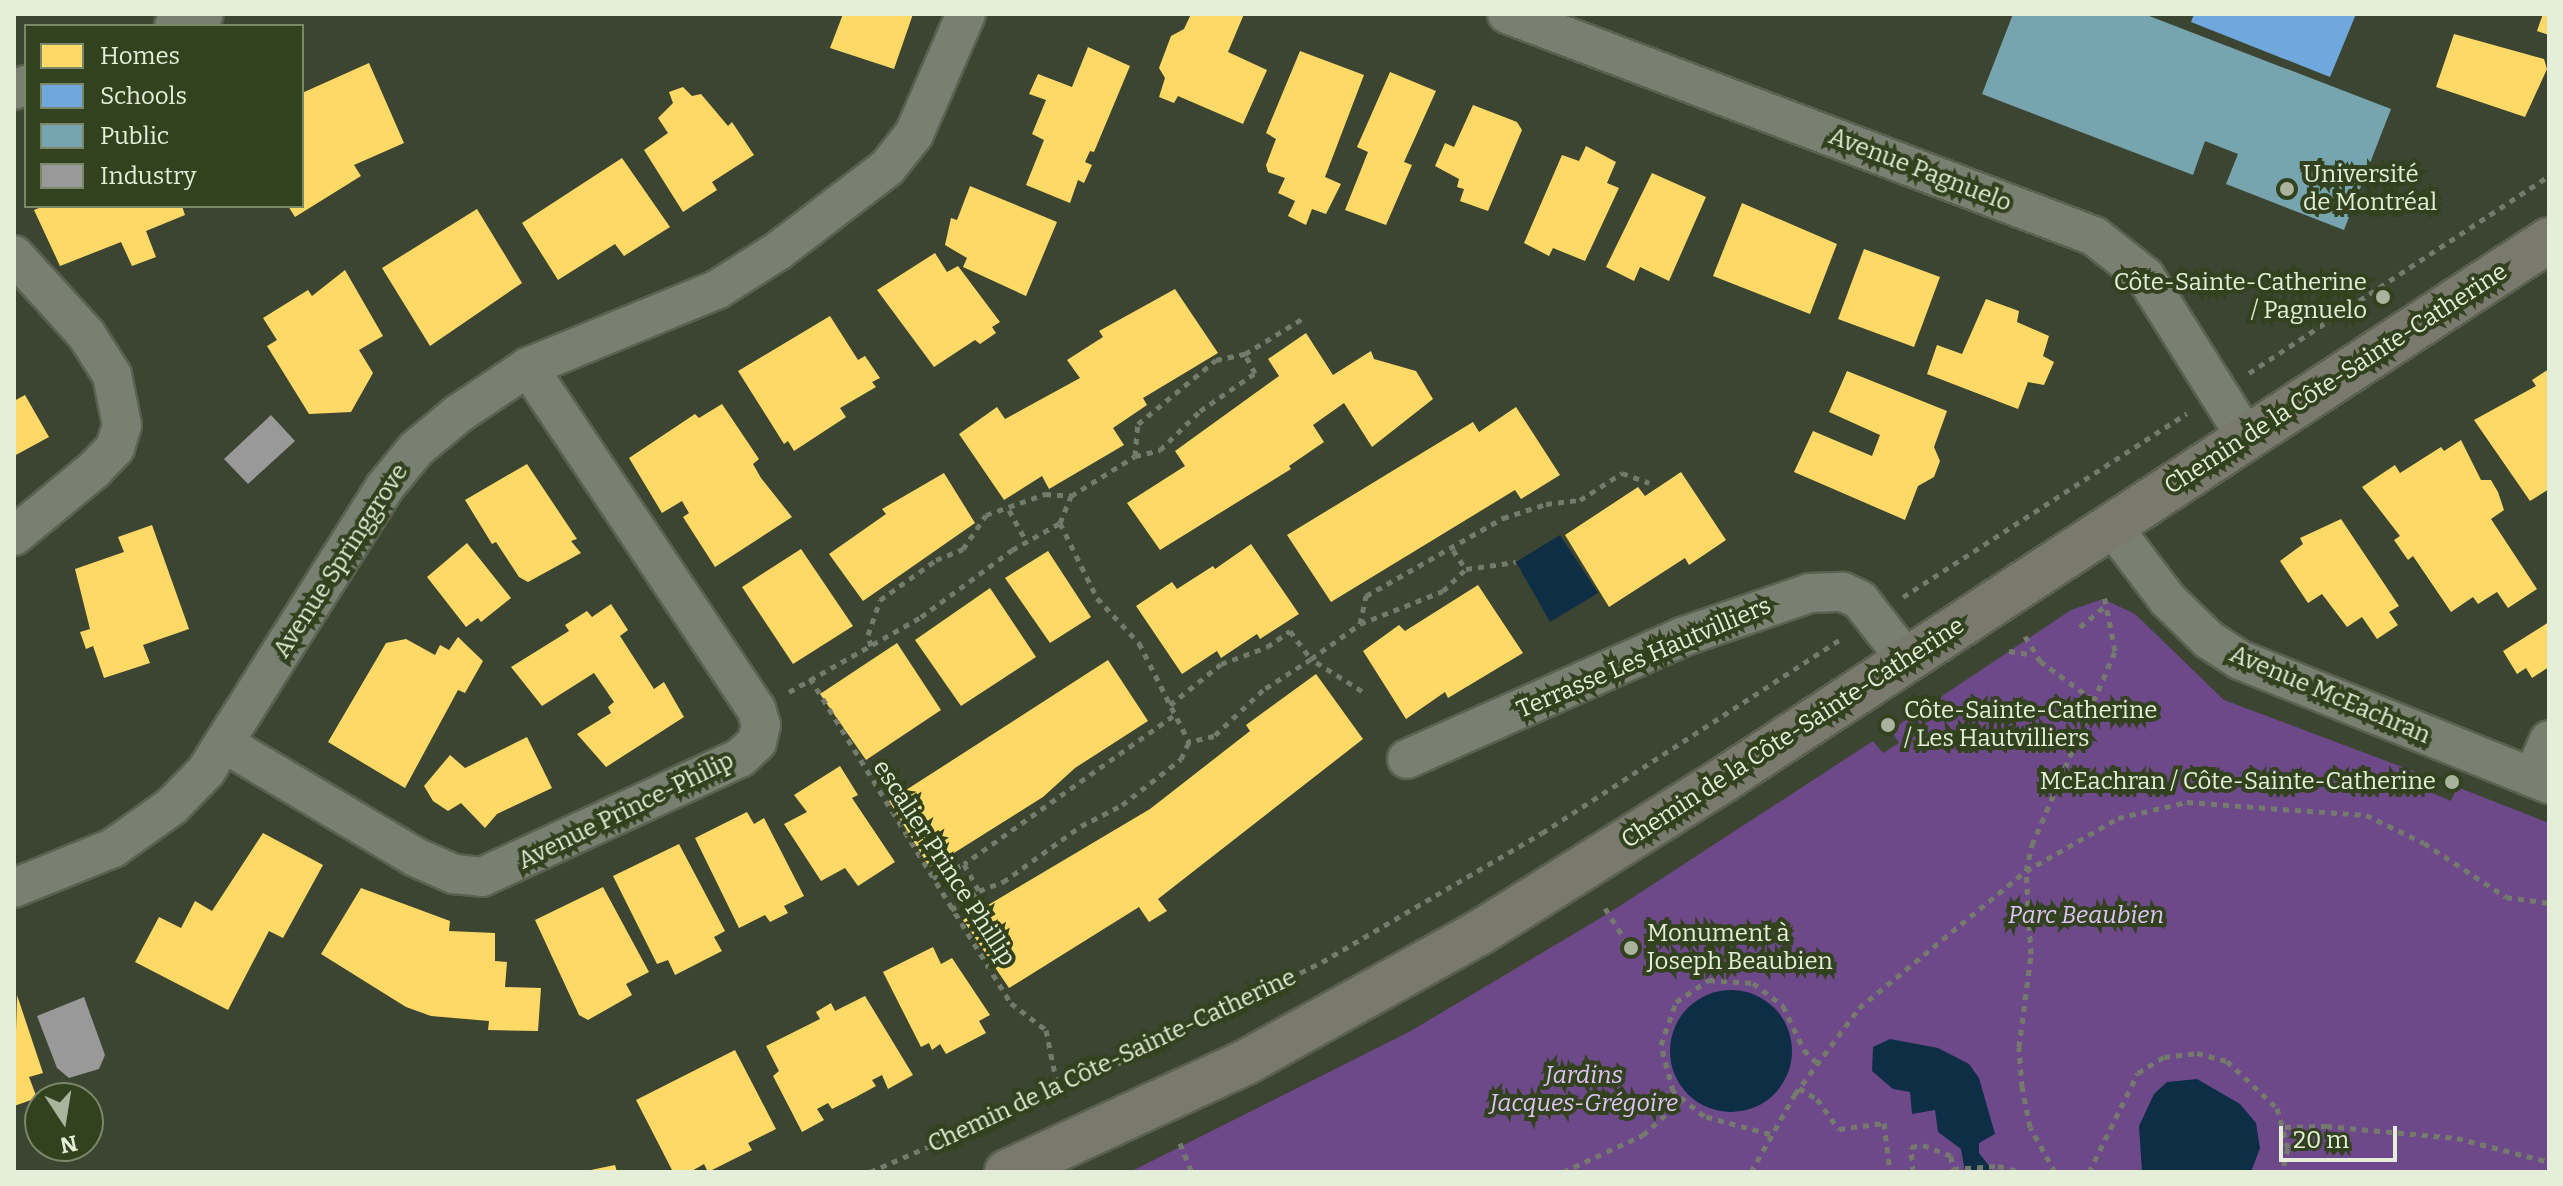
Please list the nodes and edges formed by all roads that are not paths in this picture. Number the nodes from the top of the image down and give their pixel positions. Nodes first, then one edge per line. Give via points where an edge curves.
1 (204, 14) edge
2 (966, 14) edge
3 (1507, 14) edge
4 (179, 24) edge
5 (2549, 240) edge
6 (14, 255) edge
7 (528, 367) junction
8 (2246, 437) junction
9 (2111, 525) junction
10 (14, 536) edge
11 (1906, 659) junction
12 (2549, 740) edge
13 (225, 744) junction
14 (1407, 759) dead end
15 (2541, 780) edge
16 (14, 888) edge
17 (1007, 1172) edge

1 - 4 street
2 - 7 street, Avenue Springgrove via 914,134 887,168 778,251 718,289
3 - 8 street, Avenue Pagnuelo via 2094,236 2145,276
5 - 8 main road, Chemin de la Côte-Sainte-Catherine
6 - 10 street via 86,334 112,375 122,425 115,448 95,469
7 - 13 street, Avenue Springgrove via 416,449 384,488
7 - 13 street, Avenue Prince-Philip via 756,709 761,725 757,742 740,758 482,877 454,874 415,857
8 - 9 main road, Chemin de la Côte-Sainte-Catherine
9 - 11 main road, Chemin de la Côte-Sainte-Catherine
9 - 15 street, Avenue McEachran via 2168,600 2232,656
11 - 14 street, Terrasse Les Hautvilliers via 1860,600 1843,592 1810,593 1682,637
11 - 17 main road, Chemin de la Côte-Sainte-Catherine via 1625,843 1401,978 1246,1062
12 - 15 street
13 - 16 street, Avenue Springgrove via 172,806 113,848

